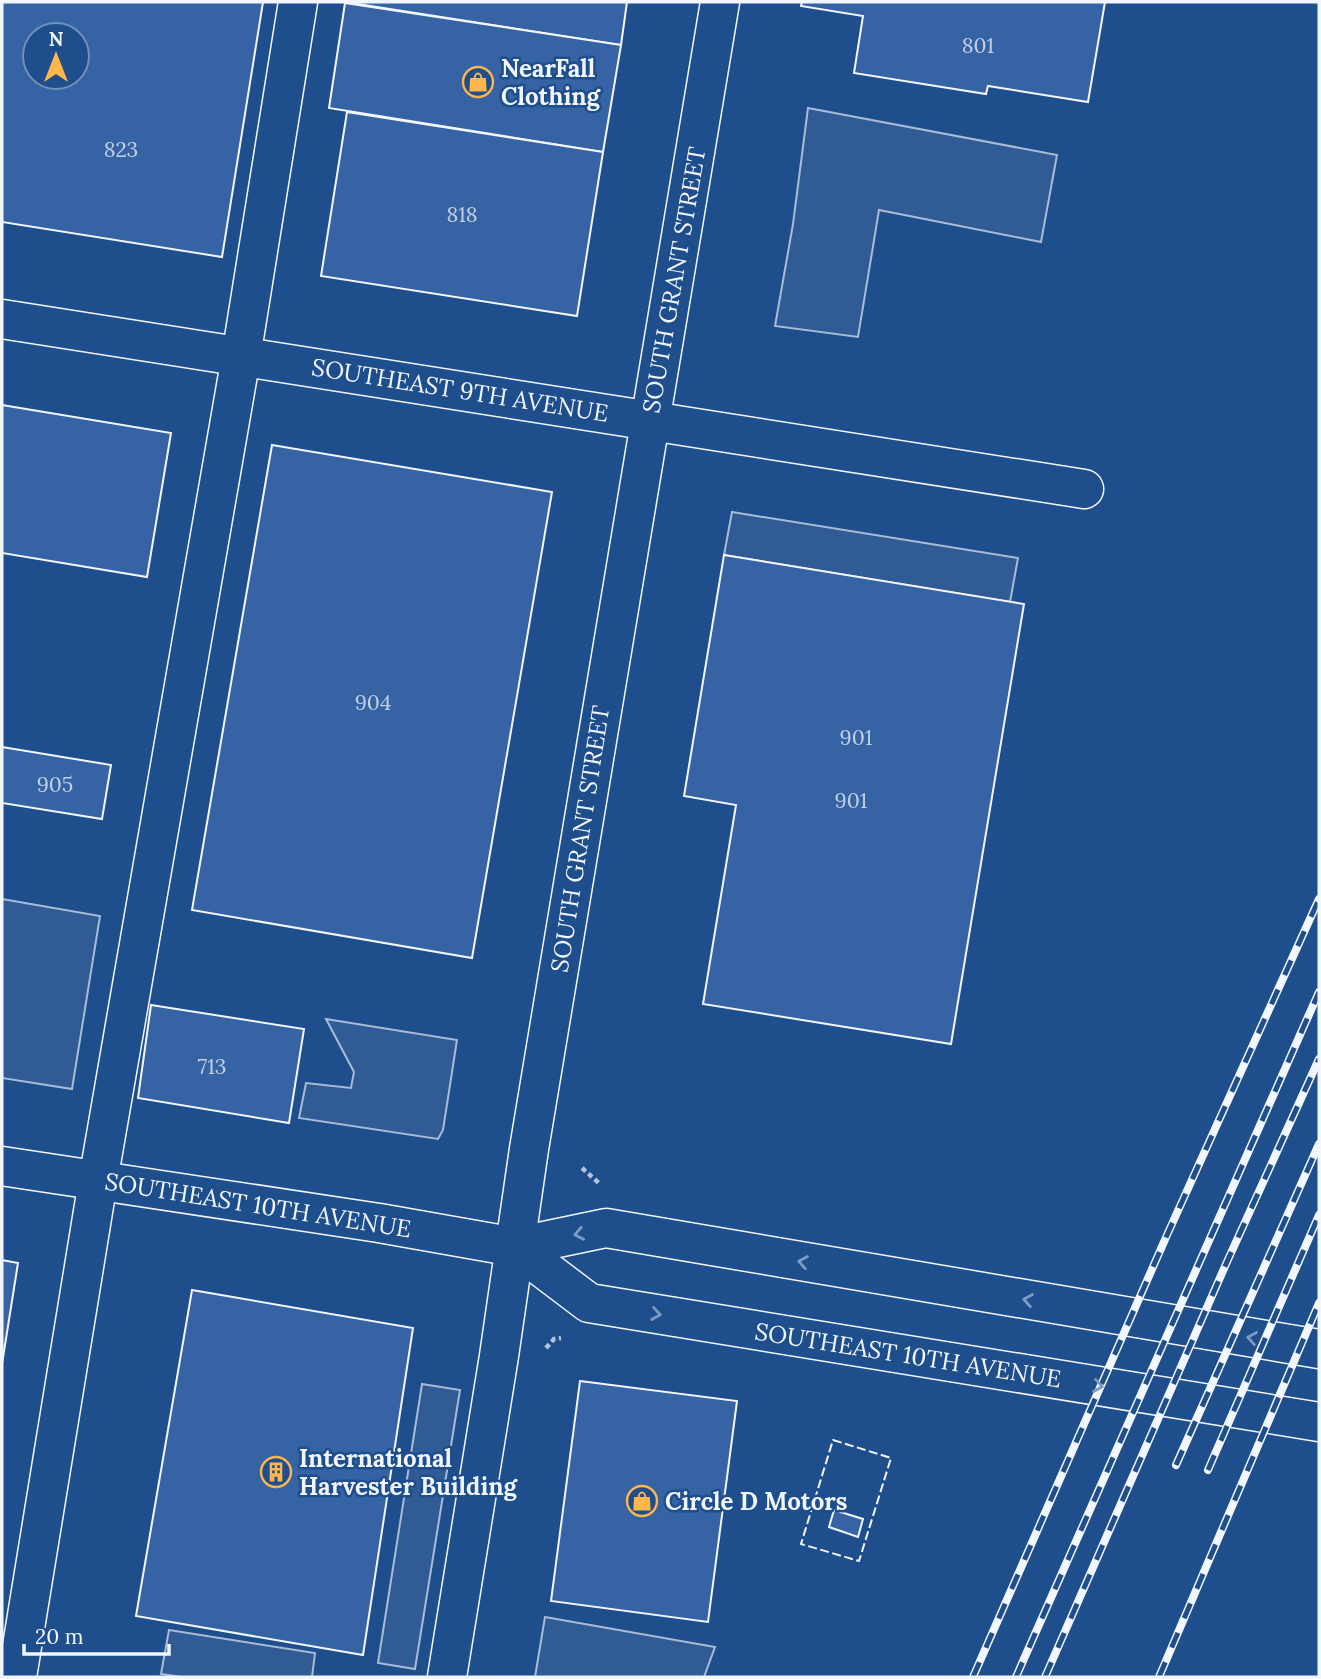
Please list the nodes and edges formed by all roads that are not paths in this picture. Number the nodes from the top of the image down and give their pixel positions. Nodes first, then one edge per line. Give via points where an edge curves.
1 (298, 2) edge
2 (720, 2) edge
3 (2, 318) edge
4 (241, 357) junction
5 (650, 419) junction
6 (1084, 489) dead end
7 (2, 1166) edge
8 (98, 1181) junction
9 (515, 1247) junction
10 (1319, 1349) edge
11 (1319, 1422) edge
12 (17, 1677) edge
13 (447, 1677) edge

1 - 4 street
2 - 5 street, SOUTH GRANT STREET
3 - 4 street, SOUTHEAST 9TH AVENUE
4 - 5 street, SOUTHEAST 9TH AVENUE
4 - 8 street
5 - 6 street, SOUTHEAST 9TH AVENUE
5 - 9 street, SOUTH GRANT STREET
7 - 8 street, SOUTHEAST 10TH AVENUE
8 - 9 street, SOUTHEAST 10TH AVENUE
8 - 12 street
10 -> 9 street, SOUTHEAST 10TH AVENUE via 606,1228
9 -> 11 street, SOUTHEAST 10TH AVENUE via 589,1303
9 - 13 street, SOUTH GRANT STREET

